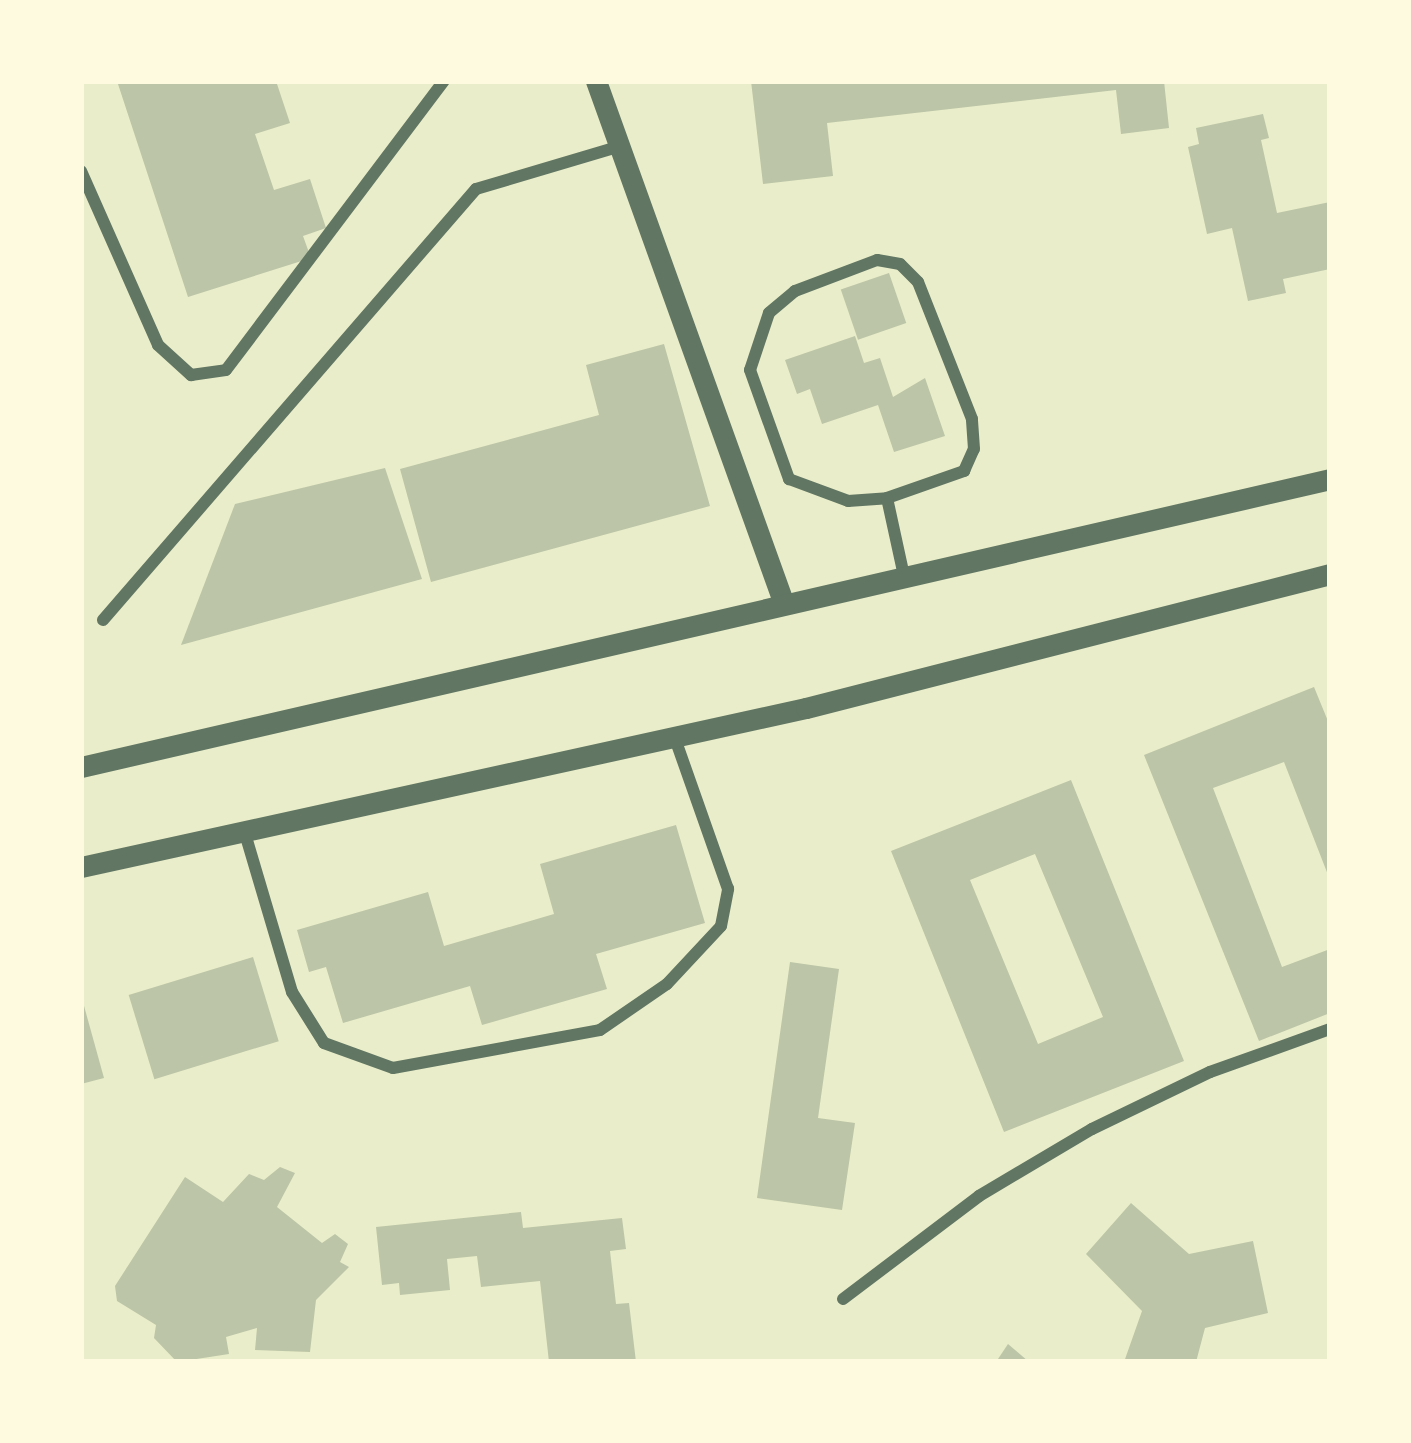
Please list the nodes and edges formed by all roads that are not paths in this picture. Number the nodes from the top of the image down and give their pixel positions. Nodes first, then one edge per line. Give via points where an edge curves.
1 (444, 81) edge
2 (596, 81) edge
3 (621, 146) junction
4 (81, 171) edge
5 (1330, 479) edge
6 (887, 498) junction
7 (1330, 574) edge
8 (904, 576) junction
9 (784, 604) junction
10 (103, 620) dead end
11 (674, 736) junction
12 (81, 767) edge
13 (244, 830) junction
14 (81, 867) edge
15 (1330, 1029) edge
16 (843, 1299) dead end

1 - 4 street via 226,370 191,375 158,345
2 - 3 street
3 - 9 street
3 - 10 street via 476,189
5 - 8 street
6 - 6 street via 848,502 789,478 750,370 769,313 795,291 877,260 900,264 918,282 972,419 974,449 952,477
6 - 8 street
7 - 11 street
8 - 9 street
9 - 12 street
11 - 13 street
11 - 13 street via 728,889 721,926 682,971 600,1030 393,1068 324,1043 292,992
13 - 14 street
15 - 16 street via 1210,1072 1092,1129 979,1196

